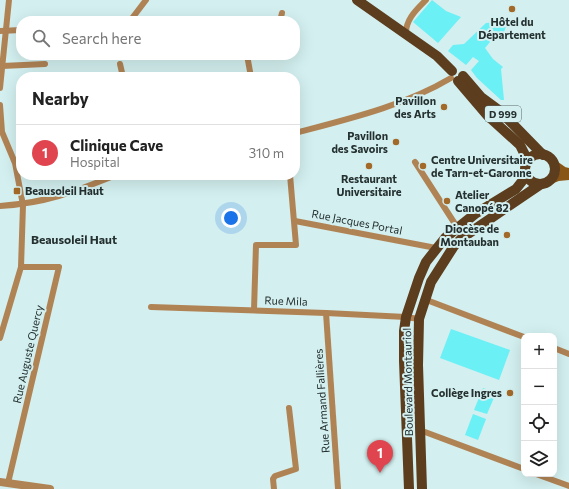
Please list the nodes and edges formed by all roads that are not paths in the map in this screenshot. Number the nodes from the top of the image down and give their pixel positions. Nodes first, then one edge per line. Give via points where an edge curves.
1 (9, 0) edge
2 (146, 0) edge
3 (357, 0) edge
4 (426, 0) edge
5 (134, 16) edge
6 (16, 30) edge
7 (2, 31) edge
8 (406, 35) junction
9 (248, 60) edge
10 (45, 64) dead end
11 (120, 64) dead end
12 (2, 66) junction
13 (122, 72) edge
14 (250, 72) edge
15 (456, 77) junction
16 (0, 88) edge
17 (0, 105) edge
18 (300, 132) edge
19 (543, 154) junction
20 (528, 161) junction
21 (415, 162) dead end
22 (16, 163) edge
23 (554, 164) junction
24 (569, 172) edge
25 (527, 175) junction
26 (569, 176) edge
27 (19, 180) edge
28 (103, 180) edge
29 (291, 180) edge
30 (544, 182) junction
31 (23, 205) junction
32 (0, 206) edge
33 (296, 221) junction
34 (457, 227) junction
35 (436, 248) junction
36 (20, 267) junction
37 (424, 299) junction
38 (151, 307) dead end
39 (254, 310) junction
40 (326, 313) junction
41 (406, 317) junction
42 (419, 319) junction
43 (521, 336) edge
44 (0, 338) edge
45 (557, 349) edge
46 (569, 354) edge
47 (289, 408) dead end
48 (420, 432) junction
49 (521, 468) edge
50 (544, 477) edge
51 (4, 483) edge
52 (569, 486) edge
53 (50, 489) edge
54 (274, 489) edge
55 (338, 489) edge
56 (409, 489) edge
57 (422, 489) edge

1 - 7 street
2 - 5 street
3 - 8 main road, D 999
4 - 8 street via 410,18 405,29
6 - 7 street
7 - 12 street
8 - 15 main road, D 999 via 437,56
9 - 14 street
10 - 12 street
11 - 13 street
12 - 16 street
15 - 18 street via 396,103
15 - 19 main road, D 999 via 500,111
15 - 20 main road, D 999 via 487,115 520,145
17 - 22 street via 2,132
19 - 20 main road
19 - 23 main road
20 - 25 main road
21 - 34 street
23 - 24 main road
23 - 30 main road via 555,172
25 - 30 main road via 535,183
25 - 34 main road, Boulevard Montauriol via 516,189
26 - 30 main road
27 - 31 street
28 - 31 street via 57,198
29 - 33 street, Rue Jacques Portal
30 - 37 main road, Boulevard Montauriol via 473,230 454,246 431,282
31 - 32 street
31 - 36 street
33 - 35 street, Rue Jacques Portal
33 - 39 street via 296,244 256,245
34 - 35 main road, Boulevard Montauriol
35 - 41 main road, Boulevard Montauriol via 419,278
36 - 44 street
36 - 51 street, Rue Auguste Quercy via 59,267
37 - 42 main road, Boulevard Montauriol
37 - 43 street
38 - 39 street, Rue Mila
39 - 40 street, Rue Mila
40 - 41 street, Rue Mila
40 - 55 street, Rue Armand Fallières
41 - 42 street, Rue Mila
41 - 56 main road, Boulevard Montauriol via 404,361
42 - 48 main road, Boulevard Montauriol
45 - 46 street
47 - 54 street via 296,469 275,476
48 - 49 street
48 - 57 main road, Boulevard Montauriol
50 - 52 street
51 - 53 street

